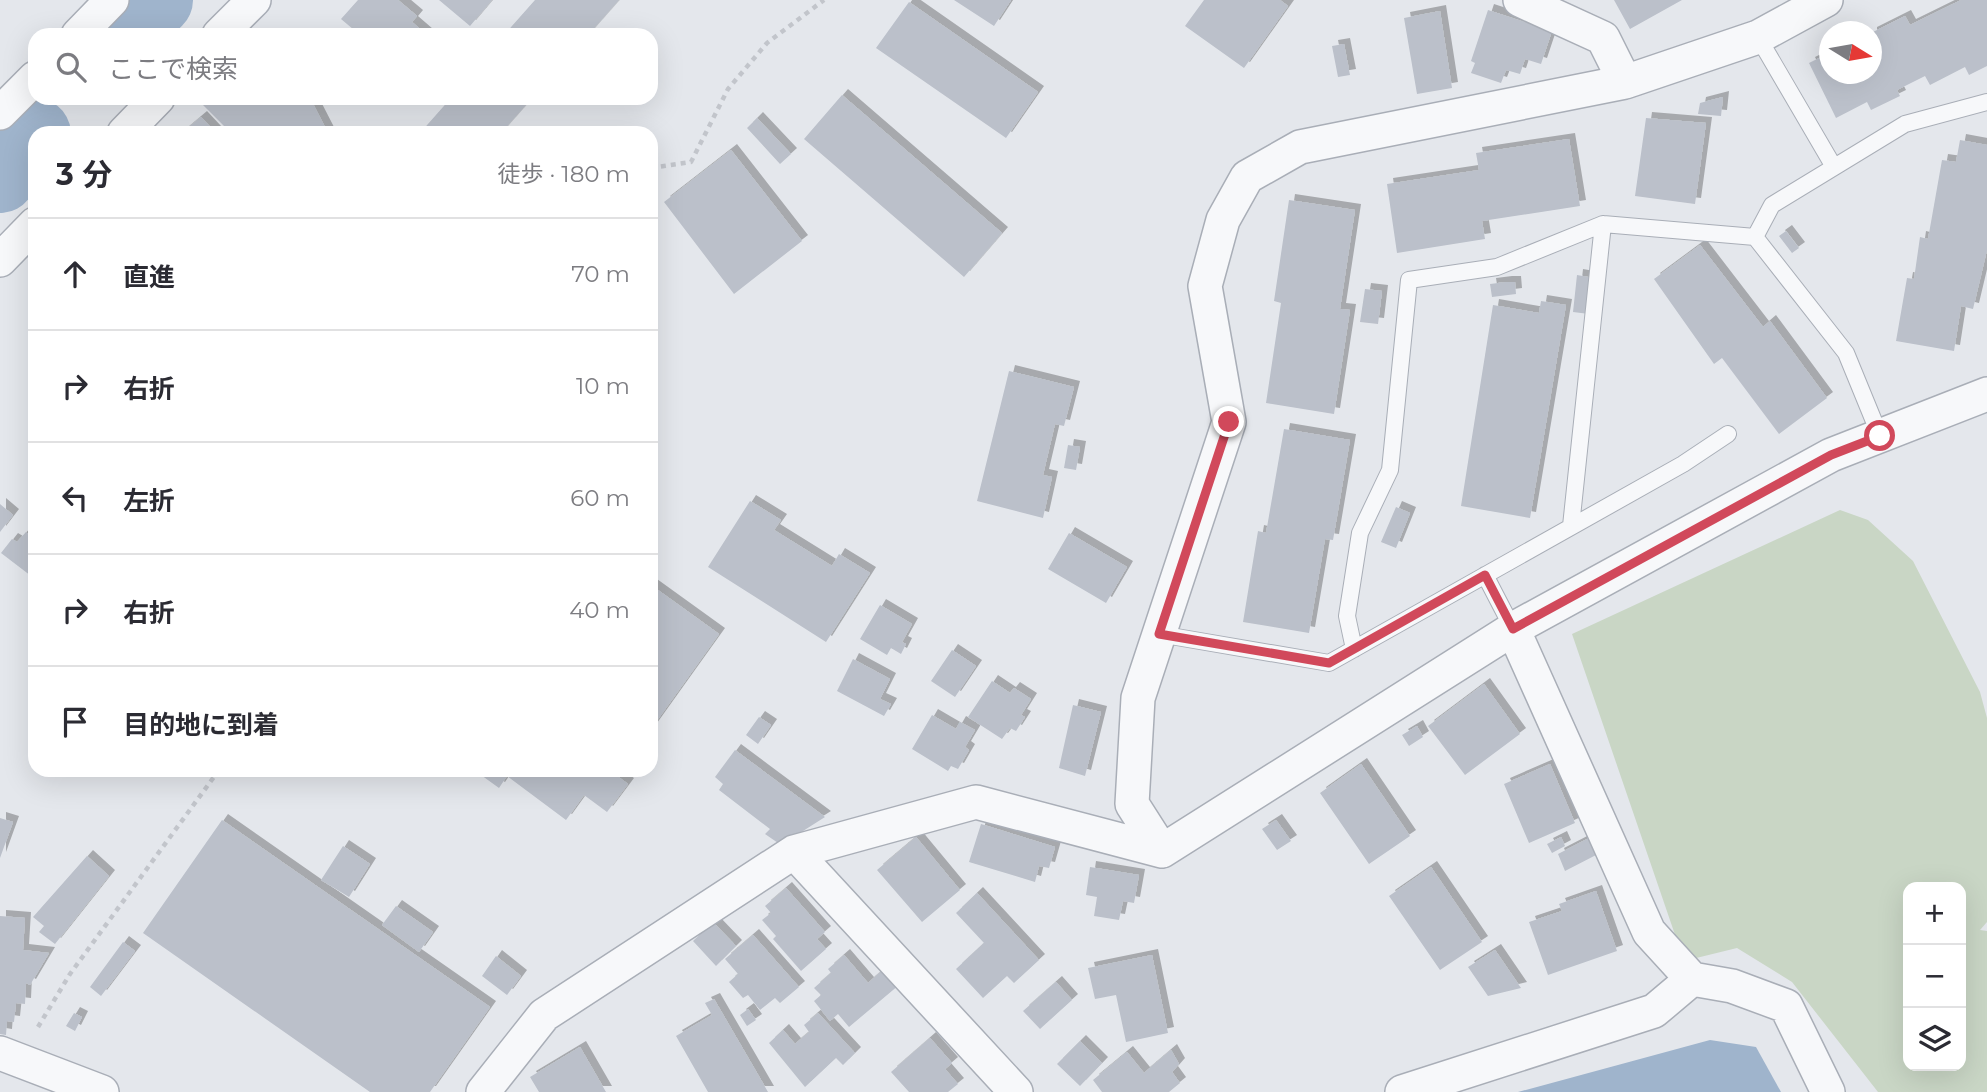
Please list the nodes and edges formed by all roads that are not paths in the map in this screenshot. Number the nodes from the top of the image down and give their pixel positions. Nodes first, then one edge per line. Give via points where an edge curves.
1 (113, 0) edge
2 (254, 0) edge
3 (1520, 0) edge
4 (1826, 0) edge
5 (85, 28) edge
6 (226, 28) edge
7 (1758, 37) junction
8 (1625, 82) junction
9 (28, 85) edge
10 (1987, 102) edge
11 (151, 105) edge
12 (0, 113) edge
13 (131, 126) edge
14 (1834, 167) junction
15 (1603, 224) junction
16 (28, 231) edge
17 (1755, 237) junction
18 (0, 260) edge
19 (1987, 394) edge
20 (1728, 434) dead end
21 (1880, 436) junction
22 (1571, 526) junction
23 (1485, 575) junction
24 (1513, 629) junction
25 (1159, 634) junction
26 (1354, 649) junction
27 (1162, 851) junction
28 (794, 852) junction
29 (1692, 979) junction
30 (8, 1056) edge
31 (102, 1092) edge
32 (483, 1092) edge
33 (1016, 1092) edge
34 (1402, 1092) edge
35 (1828, 1092) edge

1 - 5 street
2 - 6 street
3 - 8 street via 1603,38
4 - 7 street
7 - 8 street
7 - 14 lane
8 - 25 street via 1300,147 1247,177 1223,220 1205,286 1229,422
9 - 12 street
10 - 14 lane via 1905,124
11 - 13 street
14 - 17 lane via 1772,205
15 - 17 lane
15 - 22 lane
15 - 26 lane via 1497,267 1409,280 1390,470 1360,533 1347,616
16 - 18 street
17 - 21 lane via 1846,353
19 - 21 street
20 - 22 lane
21 - 24 street via 1831,455
22 - 23 lane
23 - 24 lane
23 - 26 lane
24 - 27 street
24 - 29 street via 1649,932
25 - 26 lane via 1329,663
25 - 27 street via 1138,698 1132,804
27 - 28 street via 976,802
28 - 32 street via 544,1015
28 - 33 street
29 - 34 street via 1654,1012
29 - 35 street via 1732,986 1786,1006
30 - 31 street

